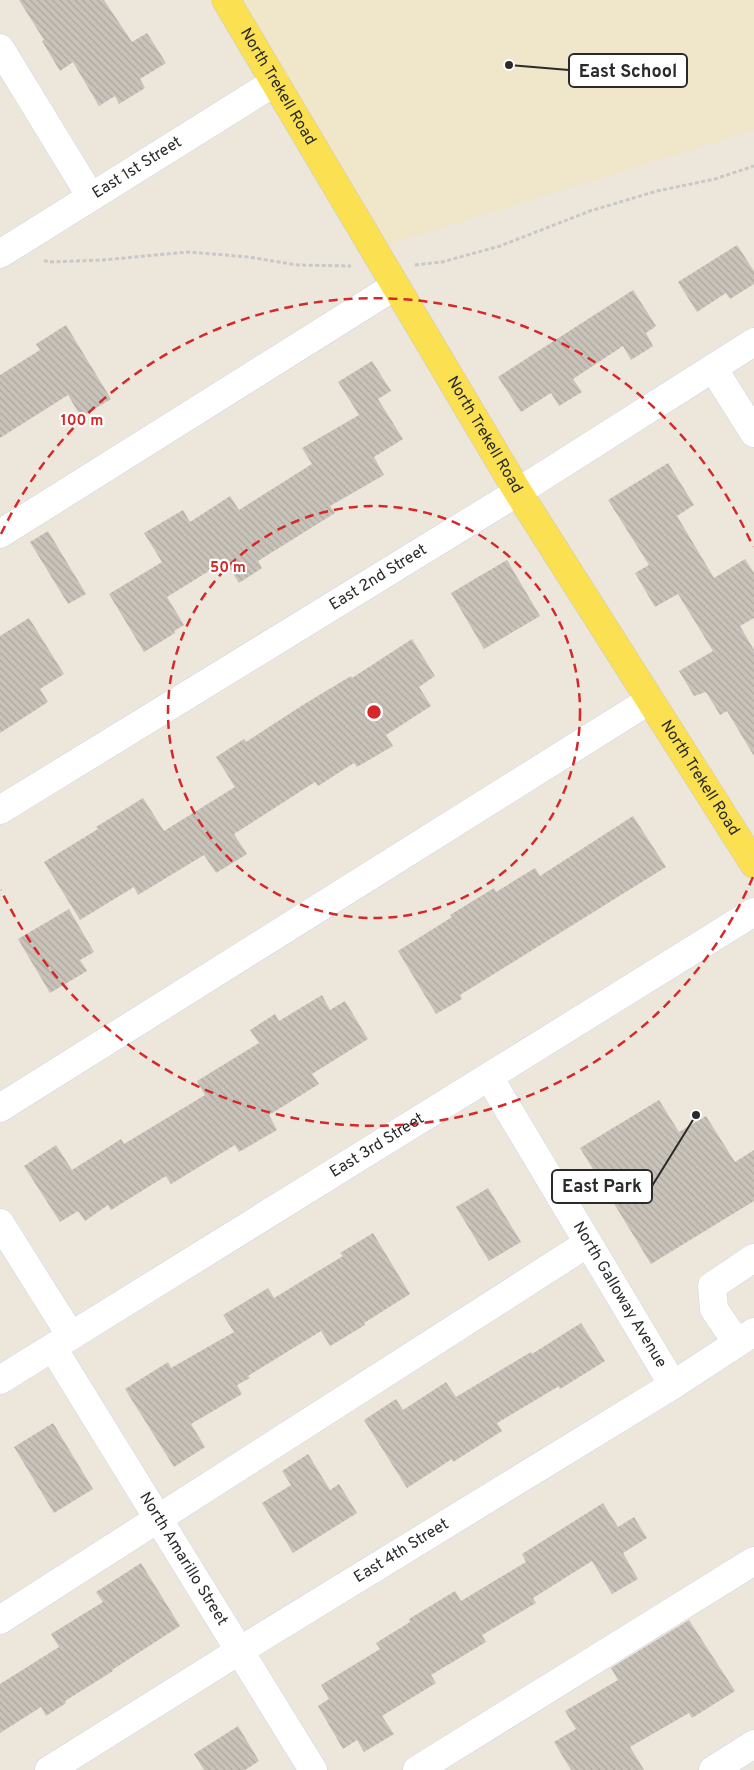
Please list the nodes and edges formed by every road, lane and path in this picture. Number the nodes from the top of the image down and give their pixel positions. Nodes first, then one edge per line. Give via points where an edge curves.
1 (226, 0) edge
2 (0, 48) edge
3 (275, 82) junction
4 (754, 166) edge
5 (91, 197) junction
6 (0, 254) edge
7 (41, 259) dead end
8 (390, 276) junction
9 (754, 342) edge
10 (714, 368) junction
11 (754, 433) edge
12 (518, 492) junction
13 (0, 534) edge
14 (650, 700) junction
15 (0, 810) edge
16 (754, 864) edge
17 (754, 912) edge
18 (489, 1077) junction
19 (0, 1108) edge
20 (0, 1223) edge
21 (588, 1243) junction
22 (754, 1258) edge
23 (745, 1337) edge
24 (62, 1342) junction
25 (0, 1380) edge
26 (673, 1385) junction
27 (158, 1519) junction
28 (754, 1561) edge
29 (0, 1620) edge
30 (239, 1651) junction
31 (754, 1744) edge
32 (49, 1770) edge
33 (313, 1770) edge
34 (417, 1770) edge
35 (713, 1770) edge

1 - 3 main road, North Trekell Road
2 - 5 street
3 - 5 street, East 1st Street
3 - 8 main road, North Trekell Road
4 - 8 path via 600,208 500,246
5 - 6 street, East 1st Street
7 - 8 path via 48,262 103,260 188,252
8 - 12 main road, North Trekell Road
8 - 13 street
9 - 10 street, East 2nd Street
10 - 11 street
10 - 12 street, East 2nd Street
12 - 14 main road, North Trekell Road
12 - 15 street, East 2nd Street
14 - 16 main road, North Trekell Road
14 - 19 street
17 - 18 street, East 3rd Street
18 - 21 street, North Galloway Avenue
18 - 24 street, East 3rd Street
20 - 24 street, North Amarillo Street
21 - 26 street, North Galloway Avenue
21 - 27 street
22 - 23 street via 712,1286 714,1309
23 - 26 street, East 4th Street
24 - 25 street, East 3rd Street
24 - 27 street, North Amarillo Street
26 - 30 street, East 4th Street
27 - 29 street
27 - 30 street, North Amarillo Street
28 - 34 street
30 - 32 street, East 4th Street
30 - 33 street, North Amarillo Street
31 - 35 street

